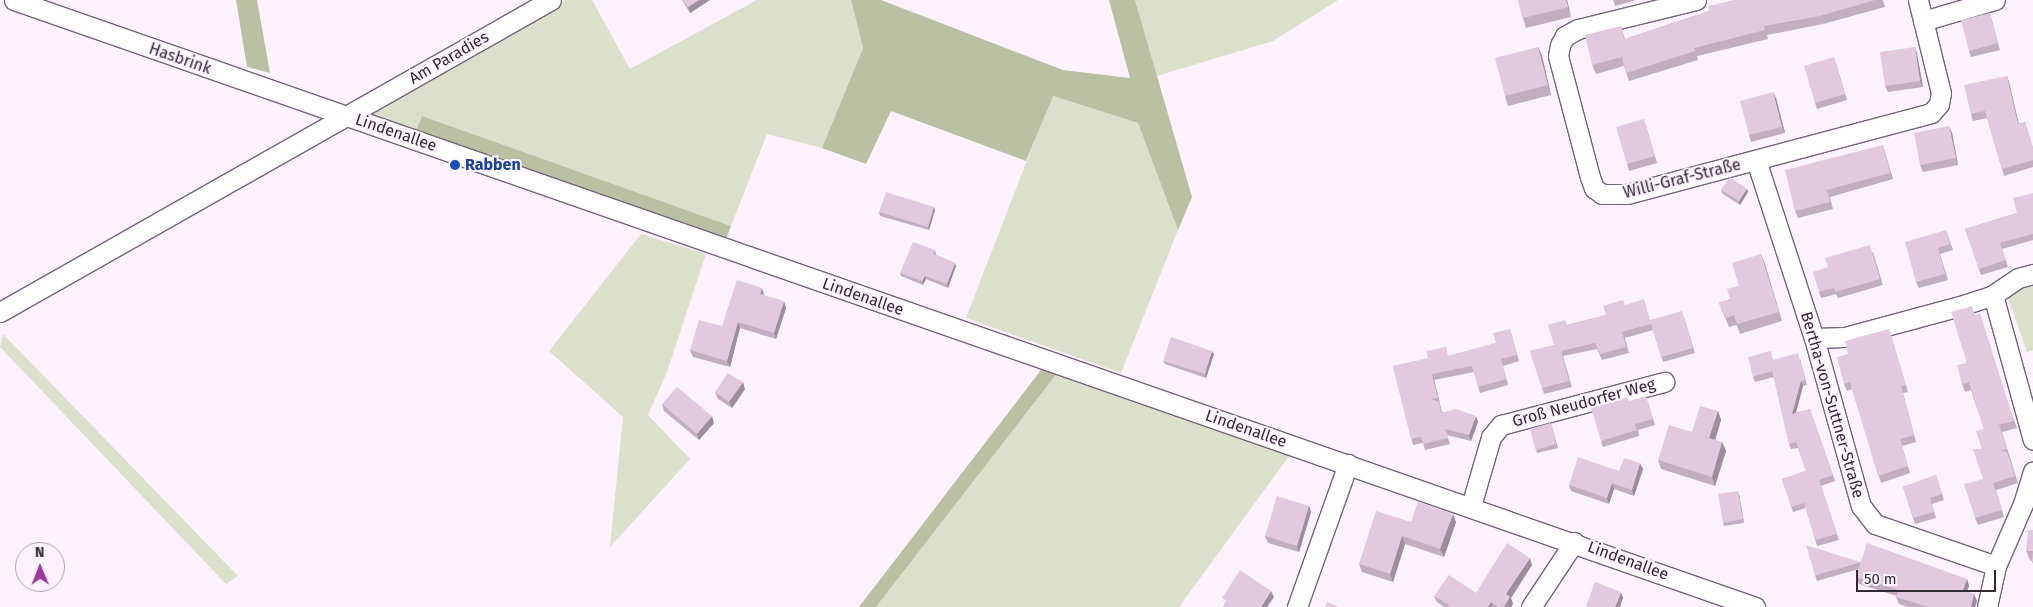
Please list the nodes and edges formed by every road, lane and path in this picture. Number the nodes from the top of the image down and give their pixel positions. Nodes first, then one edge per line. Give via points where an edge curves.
1 (14, 0) edge
2 (551, 0) edge
3 (1696, 0) edge
4 (1918, 0) edge
5 (1995, 0) edge
6 (1923, 21) junction
7 (346, 116) junction
8 (1756, 160) junction
9 (2033, 274) edge
10 (1993, 295) junction
11 (0, 312) edge
12 (1814, 338) junction
13 (1664, 382) dead end
14 (2033, 440) edge
15 (1348, 464) junction
16 (2033, 472) edge
17 (1471, 506) junction
18 (1574, 542) junction
19 (1996, 566) junction
20 (1297, 607) edge
21 (1531, 607) edge
22 (1755, 607) edge
23 (1987, 607) edge

1 - 7 street, Hasbrink
2 - 7 street, Am Paradies
3 - 8 street, Willi-Graf-Straße via 1578,29 1566,36 1560,45 1558,56 1594,188 1608,196 1627,194
4 - 6 street, Willi-Graf-Straße
5 - 6 street
6 - 8 street, Willi-Graf-Straße via 1941,93 1939,104 1931,113
7 - 11 street, Lindenallee
7 - 15 street, Lindenallee
8 - 12 street, Bertha-von-Suttner-Straße
9 - 10 street via 2018,278
10 - 12 street via 1845,336
10 - 14 street
12 - 19 street, Bertha-von-Suttner-Straße via 1861,506 1875,524
13 - 17 street, Groß Neudorfer Weg via 1501,425 1491,437
15 - 17 street, Lindenallee
15 - 20 street
16 - 19 street
17 - 18 street, Lindenallee
18 - 21 street
18 - 22 street, Lindenallee
19 - 23 street

